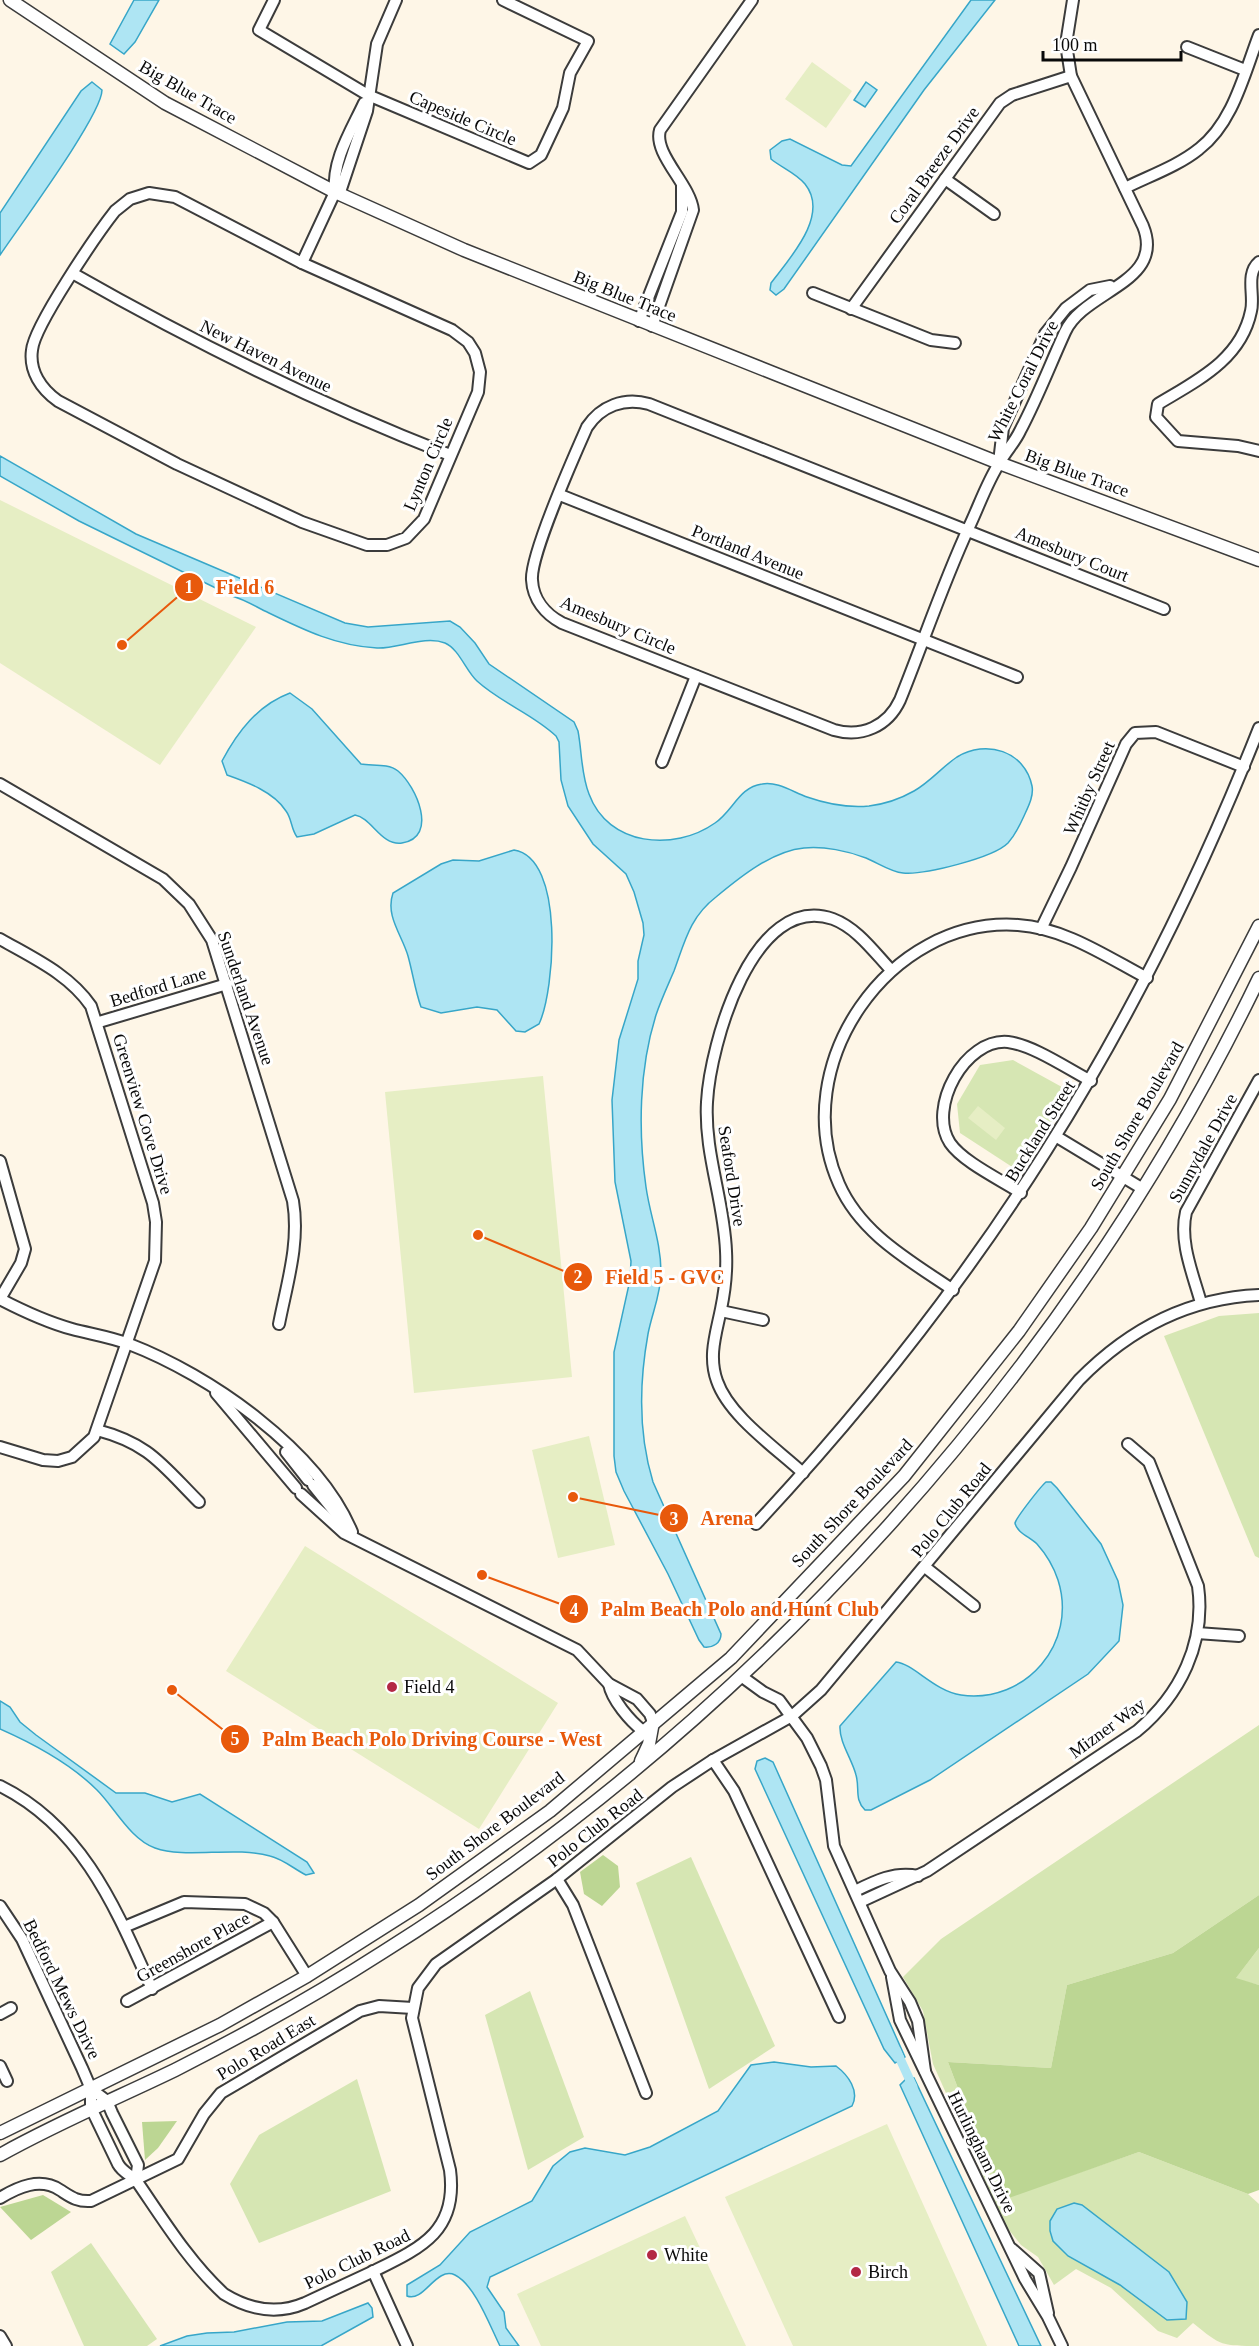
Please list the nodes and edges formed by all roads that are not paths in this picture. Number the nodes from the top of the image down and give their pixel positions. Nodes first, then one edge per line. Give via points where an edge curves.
1 (10, 0) edge
2 (273, 0) edge
3 (396, 0) edge
4 (503, 0) edge
5 (752, 0) edge
6 (1073, 0) edge
7 (1259, 35) edge
8 (1187, 47) dead end
9 (1245, 70) junction
10 (1071, 76) junction
11 (368, 94) junction
12 (945, 179) junction
13 (682, 182) junction
14 (1125, 188) junction
15 (335, 192) junction
16 (994, 214) dead end
17 (1259, 262) edge
18 (302, 263) junction
19 (74, 274) junction
20 (1119, 284) junction
21 (813, 293) dead end
22 (851, 309) junction
23 (639, 321) junction
24 (652, 326) junction
25 (955, 343) dead end
26 (1259, 451) edge
27 (450, 455) junction
28 (999, 463) junction
29 (560, 495) junction
30 (967, 530) junction
31 (1259, 560) edge
32 (1164, 609) dead end
33 (924, 640) junction
34 (696, 676) junction
35 (1017, 676) dead end
36 (1259, 728) edge
37 (662, 762) dead end
38 (1244, 767) junction
39 (0, 784) edge
40 (1259, 926) edge
41 (1041, 929) junction
42 (0, 939) edge
43 (891, 970) junction
44 (1147, 978) junction
45 (1259, 978) edge
46 (227, 984) junction
47 (99, 1022) junction
48 (1259, 1080) edge
49 (1091, 1081) junction
50 (1057, 1137) junction
51 (0, 1161) edge
52 (1124, 1177) junction
53 (1143, 1189) junction
54 (1021, 1193) junction
55 (953, 1290) junction
56 (1259, 1295) edge
57 (0, 1299) edge
58 (1201, 1304) junction
59 (721, 1311) junction
60 (764, 1320) dead end
61 (279, 1324) dead end
62 (127, 1344) junction
63 (212, 1388) junction
64 (266, 1427) junction
65 (97, 1430) junction
66 (1128, 1444) dead end
67 (0, 1447) edge
68 (803, 1473) junction
69 (199, 1502) dead end
70 (756, 1524) dead end
71 (352, 1532) junction
72 (364, 1543) junction
73 (926, 1567) junction
74 (974, 1606) dead end
75 (1197, 1633) junction
76 (1239, 1636) dead end
77 (741, 1676) junction
78 (609, 1684) junction
79 (792, 1716) junction
80 (649, 1728) junction
81 (683, 1728) junction
82 (713, 1760) junction
83 (637, 1767) junction
84 (0, 1786) edge
85 (918, 1876) junction
86 (557, 1879) junction
87 (855, 1891) junction
88 (860, 1902) junction
89 (0, 1906) edge
90 (273, 1922) junction
91 (124, 1927) junction
92 (890, 1971) junction
93 (307, 1976) junction
94 (153, 1989) junction
95 (127, 2001) dead end
96 (11, 2008) dead end
97 (413, 2008) junction
98 (0, 2014) edge
99 (839, 2017) dead end
100 (0, 2066) edge
101 (925, 2071) junction
102 (7, 2081) dead end
103 (91, 2089) junction
104 (646, 2093) dead end
105 (107, 2101) junction
106 (91, 2108) junction
107 (0, 2133) edge
108 (0, 2155) edge
109 (135, 2180) junction
110 (0, 2198) edge
111 (1009, 2247) junction
112 (373, 2271) junction
113 (1048, 2317) junction
114 (0, 2336) edge
115 (6, 2346) edge
116 (407, 2346) edge
117 (1062, 2346) edge

1 - 15 street, Big Blue Trace via 165,103
2 - 11 street via 259,30
3 - 11 street via 377,44
4 - 11 street, Capeside Circle via 588,41 570,73 563,108 537,160 521,160
5 - 13 street via 660,130 658,143
6 - 10 street, White Coral Drive via 1066,44
7 - 9 street
8 - 9 street
9 - 14 street via 1228,114 1208,142
10 - 12 street, Coral Breeze Drive via 1006,98
10 - 14 street, White Coral Drive
11 - 15 street via 348,135 334,178
12 - 16 street
12 - 22 street, Coral Breeze Drive
13 - 23 street via 682,212
13 - 24 street via 693,203 692,220
14 - 20 street, White Coral Drive via 1148,246 1141,267
15 - 18 street
15 - 23 street, Big Blue Trace via 464,250
17 - 26 street via 1252,278 1251,313 1225,359 1216,369 1158,404 1155,410 1159,423 1178,441
18 - 19 street, Lynton Circle via 175,197 149,193 130,199 115,211
18 - 27 street, Lynton Circle via 452,330 468,342 478,359 480,386
19 - 27 street, New Haven Avenue via 270,378
19 - 27 street, Lynton Circle via 34,337 31,357 39,382 58,400 177,464 302,522 381,546 400,541 420,525
20 - 28 street, White Coral Drive via 1095,299 1068,324 1019,433
20 - 28 street, White Coral Drive via 1090,290 1066,308 1046,334 1002,428
21 - 22 street
22 - 25 street via 931,340
23 - 24 street, Big Blue Trace
24 - 28 street, Big Blue Trace
28 - 30 street, Amesbury Circle
28 - 31 street, Big Blue Trace
29 - 30 street, Amesbury Circle via 591,422 611,406 636,401
29 - 33 street, Portland Avenue
29 - 34 street, Amesbury Circle via 532,570 533,590 542,607 562,623
30 - 32 street, Amesbury Court
30 - 33 street, Amesbury Circle
33 - 34 street, Amesbury Circle via 893,712 879,725 860,732 834,730
33 - 35 street, Portland Avenue
34 - 37 street
36 - 38 street, Buckland Street
38 - 41 street, Whitby Street via 1156,732 1135,734 1126,744
38 - 44 street, Buckland Street
39 - 46 street, Sunderland Avenue via 171,886 201,921
40 - 52 street, South Shore Boulevard via 1200,1044
41 - 43 street via 998,925 956,932 918,949
41 - 44 street via 1073,940
42 - 47 street, Greenview Cove Drive via 74,984
43 - 55 street via 866,999 831,1067 824,1109 828,1151 839,1184 861,1220 892,1248
43 - 59 street, Seaford Drive via 849,927 830,918 808,916 776,929 739,984 728,1009 708,1083 708,1148 726,1251
44 - 49 street, Buckland Street
45 - 53 street
46 - 47 street, Bedford Lane
46 - 61 street, Sunderland Avenue via 296,1217
47 - 62 street, Greenview Cove Drive via 156,1222 155,1261
48 - 58 street, Sunnydale Drive via 1186,1212 1183,1233
49 - 50 street, Buckland Street
49 - 54 street via 1011,1042 982,1047 966,1062 945,1099 943,1129 959,1152
50 - 52 street
50 - 54 street, Buckland Street
51 - 57 street via 25,1249
52 - 53 street
52 - 80 street, South Shore Boulevard via 1019,1331 915,1464 731,1658
53 - 77 street via 1040,1341 940,1468
54 - 55 street, Buckland Street
55 - 68 street, Buckland Street via 870,1396
56 - 58 street, Polo Club Road
57 - 62 street via 48,1322
58 - 73 street, Polo Club Road via 1154,1322 1097,1362
59 - 60 street
59 - 68 street, Seaford Drive via 712,1356 723,1394 732,1408
62 - 63 street via 177,1366
62 - 65 street, Greenview Cove Drive
63 - 64 street via 238,1403
63 - 72 street via 299,1491 344,1533
64 - 71 street
64 - 71 street via 332,1494
65 - 67 street via 78,1453 58,1461
65 - 69 street via 126,1438 148,1451
66 - 75 street, Mizner Way via 1149,1462 1193,1570 1200,1603
68 - 70 street, Buckland Street
71 - 72 street
72 - 78 street via 578,1650
73 - 74 street
73 - 79 street, Polo Club Road via 821,1690
75 - 76 street
75 - 85 street, Mizner Way via 1181,1681 1152,1718
77 - 79 street, Hurlingham Drive via 779,1700
77 - 81 street
78 - 80 street via 610,1692 635,1725
78 - 80 street via 637,1700 650,1714
79 - 82 street, Polo Club Road
79 - 87 street, Hurlingham Drive via 824,1773 832,1839
80 - 81 street
80 - 83 street via 650,1743
80 - 93 street, South Shore Boulevard via 550,1811 478,1864
81 - 83 street
82 - 86 street, Polo Club Road via 672,1787
82 - 99 street via 734,1791
83 - 105 street via 496,1876 384,1952 237,2038
84 - 91 street via 40,1812 72,1842 99,1877
85 - 87 street via 891,1875
85 - 88 street, Mizner Way
86 - 97 street, Polo Club Road via 436,1964 422,1981
86 - 104 street via 573,1905
87 - 88 street, Hurlingham Drive
88 - 92 street, Hurlingham Drive
89 - 103 street, Bedford Mews Drive via 22,1939
90 - 91 street via 245,1904 191,1901 177,1903
90 - 93 street
90 - 94 street, Greenshore Place
91 - 94 street
92 - 101 street, Hurlingham Drive via 900,2020
92 - 101 street, Hurlingham Drive via 918,2021
93 - 103 street, South Shore Boulevard
94 - 95 street, Greenshore Place
96 - 98 street
97 - 109 street, Polo Road East via 379,2006 360,2011 221,2093 178,2159
97 - 112 street, Polo Club Road via 413,2026 450,2170 451,2195 444,2219 429,2240 414,2252
100 - 102 street
101 - 111 street, Hurlingham Drive
103 - 105 street
103 - 106 street
103 - 107 street, South Shore Boulevard
105 - 106 street
105 - 109 street via 138,2165
106 - 108 street
106 - 109 street, Polo Club Road via 123,2173
109 - 110 street, Polo Road East via 91,2201 77,2200 40,2183 26,2185
109 - 112 street, Polo Club Road via 157,2214 215,2285 248,2306 273,2310 299,2306
111 - 113 street, Hurlingham Drive
111 - 113 street, Hurlingham Drive via 1040,2273
112 - 116 street
113 - 117 street, Hurlingham Drive
114 - 115 street

